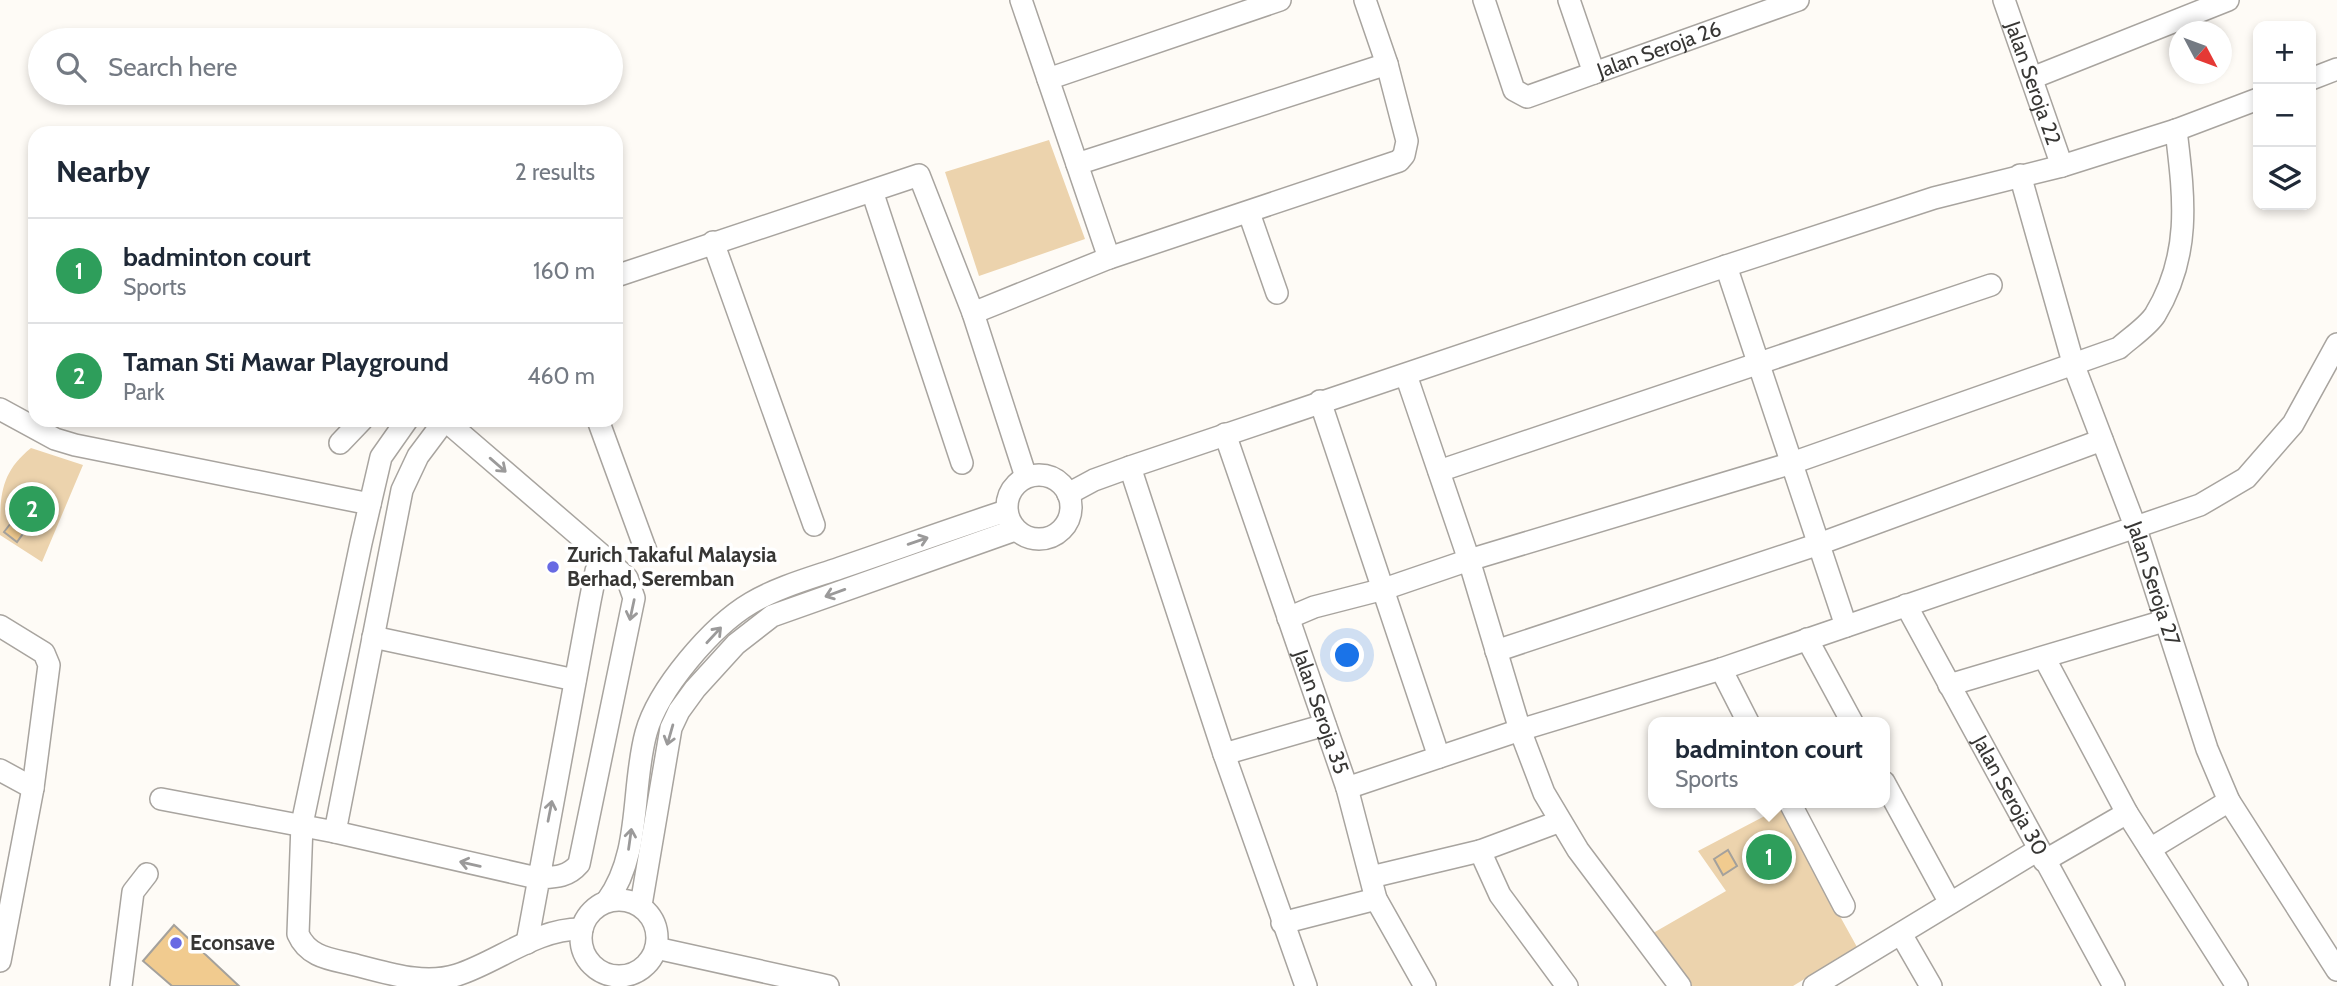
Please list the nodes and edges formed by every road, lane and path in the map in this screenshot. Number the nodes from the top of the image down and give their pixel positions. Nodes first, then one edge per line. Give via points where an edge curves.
1 (1021, 0) edge
2 (1280, 0) edge
3 (1365, 0) edge
4 (1484, 0) edge
5 (1569, 0) edge
6 (1798, 0) edge
7 (2004, 0) edge
8 (2228, 0) edge
9 (1387, 64) junction
10 (2337, 69) edge
11 (1594, 73) junction
12 (2316, 77) edge
13 (2032, 78) junction
14 (1048, 79) junction
15 (2253, 101) edge
16 (2176, 130) junction
17 (1077, 164) junction
18 (2062, 166) junction
19 (2020, 175) junction
20 (872, 191) junction
21 (1249, 213) junction
22 (713, 242) junction
23 (1109, 258) junction
24 (1726, 266) junction
25 (623, 274) edge
26 (1991, 285) dead end
27 (1277, 293) dead end
28 (973, 313) junction
29 (2337, 344) edge
30 (1758, 364) junction
31 (2074, 366) junction
32 (1406, 375) junction
33 (1320, 401) junction
34 (0, 410) edge
35 (28, 425) edge
36 (32, 427) edge
37 (355, 427) edge
38 (401, 427) edge
39 (441, 427) edge
40 (454, 427) edge
41 (601, 427) edge
42 (1225, 434) junction
43 (2102, 440) junction
44 (340, 443) dead end
45 (962, 463) dead end
46 (1791, 463) junction
47 (1130, 467) junction
48 (1439, 471) junction
49 (1026, 477) junction
50 (1068, 494) junction
51 (370, 505) junction
52 (1006, 511) junction
53 (814, 525) dead end
54 (2135, 526) junction
55 (1015, 530) junction
56 (1819, 544) junction
57 (646, 551) dead end
58 (604, 557) junction
59 (1469, 560) junction
60 (1384, 589) junction
61 (1906, 605) junction
62 (1288, 618) junction
63 (2164, 621) junction
64 (0, 626) edge
65 (1846, 626) junction
66 (373, 637) junction
67 (1807, 639) junction
68 (1496, 651) junction
69 (2045, 659) junction
70 (1721, 669) junction
71 (575, 681) junction
72 (1949, 685) junction
73 (1745, 717) edge
74 (1849, 717) edge
75 (1325, 725) junction
76 (1520, 730) junction
77 (1224, 754) junction
78 (1439, 757) junction
79 (0, 770) edge
80 (33, 788) junction
81 (1347, 788) junction
82 (1890, 791) edge
83 (160, 799) dead end
84 (2229, 802) junction
85 (1793, 808) edge
86 (2127, 813) junction
87 (1558, 822) junction
88 (302, 824) junction
89 (335, 832) junction
90 (2150, 849) junction
91 (1480, 850) junction
92 (2041, 856) junction
93 (146, 874) dead end
94 (1370, 877) junction
95 (537, 878) junction
96 (1377, 899) junction
97 (607, 901) junction
98 (1950, 903) junction
99 (640, 905) junction
100 (1844, 906) dead end
101 (4, 922) edge
102 (1282, 923) junction
103 (582, 929) junction
104 (1901, 934) junction
105 (527, 943) junction
106 (656, 948) junction
107 (2333, 957) edge
108 (0, 961) edge
109 (598, 978) edge
110 (458, 981) edge
111 (624, 981) edge
112 (1826, 983) edge
113 (121, 986) edge
114 (828, 986) edge
115 (1306, 986) edge
116 (1424, 986) edge
117 (1567, 986) edge
118 (1680, 986) edge
119 (1931, 986) edge
120 (2114, 986) edge
121 (2236, 986) edge

1 - 14 street
2 - 14 street
3 - 9 street
4 - 11 street, Jalan Seroja 26 via 1514,90 1522,97
5 - 11 street
6 - 11 street, Jalan Seroja 26
7 - 13 street, Jalan Seroja 22
8 - 13 street
9 - 17 street
9 - 21 street via 1407,141 1404,155 1391,165
10 - 12 street
13 - 18 street, Jalan Seroja 22
14 - 17 street
15 - 16 street
16 - 18 street
16 - 31 street via 2186,209 2176,269 2154,317 2119,348
17 - 23 street
18 - 19 street
19 - 24 street
19 - 31 street, Jalan Seroja 27
20 - 22 street
20 - 28 street via 919,176
20 - 45 street
21 - 23 street
21 - 27 street
22 - 25 street
22 - 53 street
23 - 28 street
24 - 30 street
24 - 32 street
26 - 30 street
28 - 49 street
29 - 54 street via 2293,424 2246,478 2200,505
30 - 46 street
30 - 48 street
31 - 43 street, Jalan Seroja 27
31 - 46 street
32 - 33 street
32 - 48 street
33 - 42 street
33 - 60 street
34 - 35 street
36 - 51 street via 75,445
37 - 44 street
38 - 51 street via 381,457
39 - 66 street via 408,472
40 -> 58 street
41 - 57 street
42 - 47 street
42 - 62 street, Jalan Seroja 35
43 - 54 street, Jalan Seroja 27
43 - 56 street
46 - 56 street
46 - 59 street
47 - 50 street
47 - 77 street
48 - 59 street
49 - 50 street via 1055,479
49 - 52 street via 1010,491
50 - 55 street via 1071,514 1053,537 1033,540
51 - 88 street
52 - 55 street
97 -> 52 street via 625,871 652,713 719,628 753,601 792,585
54 - 61 street
54 - 63 street, Jalan Seroja 27
55 -> 99 street via 772,616 736,644 695,689 671,728
56 - 65 street
56 - 68 street
58 - 71 street via 596,571
58 -> 95 street via 627,578 634,598 579,864 562,877
59 - 60 street
59 - 68 street
60 - 62 street
60 - 78 street
61 - 65 street
61 - 72 street, Jalan Seroja 30
62 - 75 street, Jalan Seroja 35
63 - 69 street
63 - 84 street, Jalan Seroja 27
64 - 80 street via 48,658
65 - 67 street
66 - 71 street
66 - 89 street
67 - 70 street
67 - 74 street
68 - 76 street
69 - 72 street
69 - 86 street
70 - 73 street
70 - 76 street
95 -> 71 street
72 - 92 street, Jalan Seroja 30
75 - 77 street
75 - 81 street, Jalan Seroja 35
76 - 78 street
76 - 87 street
77 - 102 street
78 - 81 street
79 - 80 street
80 - 101 street
81 - 94 street, Jalan Seroja 35
82 - 98 street
83 - 88 street
84 - 90 street
84 - 107 street, Jalan Seroja 27
85 - 100 street
86 - 90 street
86 - 92 street
87 - 91 street
87 - 118 street
88 - 89 street
88 - 110 street via 297,921 302,944 318,956 410,978
95 -> 89 street
90 - 121 street
91 - 94 street
91 - 117 street via 1500,895
92 - 98 street
92 - 120 street, Jalan Seroja 30
93 - 113 street via 133,892
94 - 96 street, Jalan Seroja 35
95 - 105 street
96 - 102 street
96 - 116 street, Jalan Seroja 35
97 - 99 street
97 - 103 street via 596,907
98 - 104 street
99 - 106 street via 655,924
101 - 108 street
102 - 115 street
103 - 105 street via 557,931
103 - 109 street via 584,953
104 - 112 street
104 - 119 street
105 - 110 street
106 - 111 street via 644,966
106 - 114 street
109 - 111 street

